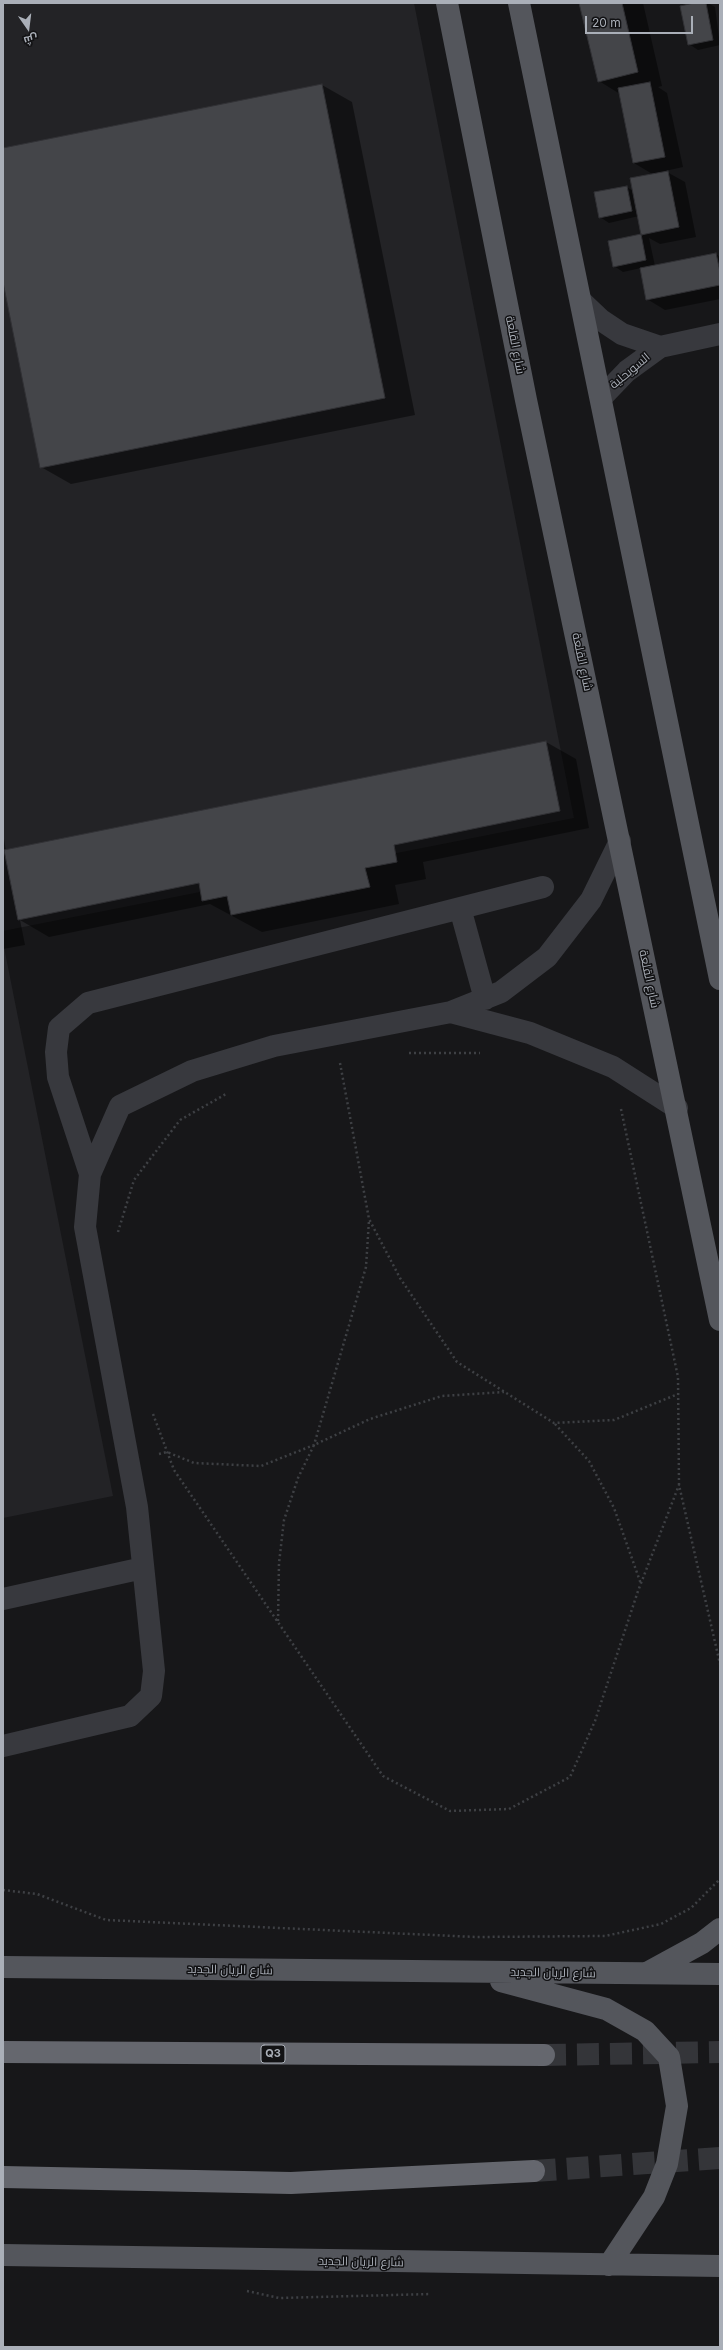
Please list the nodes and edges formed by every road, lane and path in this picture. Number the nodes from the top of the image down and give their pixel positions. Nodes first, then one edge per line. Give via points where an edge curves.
1 (447, 3) edge
2 (519, 3) edge
3 (582, 302) junction
4 (720, 334) edge
5 (660, 347) junction
6 (602, 397) junction
7 (620, 841) junction
8 (543, 887) dead end
9 (460, 908) junction
10 (720, 979) edge
11 (485, 999) junction
12 (451, 1012) junction
13 (402, 1053) dead end
14 (486, 1053) dead end
15 (346, 1061) dead end
16 (339, 1063) junction
17 (332, 1064) dead end
18 (613, 1067) junction
19 (233, 1090) dead end
20 (676, 1108) junction
21 (90, 1174) junction
22 (370, 1219) junction
23 (116, 1236) dead end
24 (720, 1320) edge
25 (504, 1392) junction
26 (678, 1394) junction
27 (150, 1408) dead end
28 (554, 1423) junction
29 (314, 1445) junction
30 (167, 1452) junction
31 (128, 1460) junction
32 (679, 1485) junction
33 (143, 1568) junction
34 (641, 1585) junction
35 (3, 1599) edge
36 (278, 1622) junction
37 (720, 1664) edge
38 (3, 1746) edge
39 (720, 1879) edge
40 (3, 1890) edge
41 (720, 1929) edge
42 (3, 1967) edge
43 (470, 1973) junction
44 (644, 1974) junction
45 (720, 1974) edge
46 (3, 2052) edge
47 (544, 2055) tunnel mouth
48 (534, 2171) tunnel mouth
49 (3, 2177) edge
50 (3, 2255) edge
51 (609, 2264) junction
52 (720, 2266) edge

1 - 7 main road, شارع القلعة via 526,400
2 - 3 main road
3 - 5 street, السويحلية via 601,320 622,334
3 - 6 main road
4 - 5 street, السويحلية
5 - 6 street, السويحلية via 627,371
6 - 10 main road
7 - 11 street via 591,900 547,957 500,992
7 - 20 main road, شارع القلعة
8 - 9 street
9 - 11 street
9 - 21 street via 88,1003 59,1028 56,1052 58,1077
11 - 12 street
12 - 18 street via 530,1033
12 - 21 street via 274,1046 192,1071 120,1106
13 - 14 path
15 - 16 path
16 - 17 path
16 - 22 path
18 - 20 street
18 - 26 path via 678,1377
19 - 23 path via 180,1120 134,1180
20 - 24 main road, شارع القلعة
21 - 31 street via 85,1227
22 - 25 path via 400,1278 457,1362
22 - 29 path via 366,1267
25 - 28 path
25 - 29 path via 442,1396 370,1418
26 - 28 path via 614,1420
26 - 32 path
27 - 30 path
28 - 34 path via 589,1461 596,1474 614,1508
29 - 30 path via 261,1466 194,1463
29 - 36 path via 298,1478 284,1520 279,1563
30 - 31 path
30 - 36 path via 174,1470
31 - 33 street via 137,1507
32 - 34 path
32 - 37 path
33 - 35 street
33 - 38 street via 154,1671 151,1696 130,1716
34 - 36 path via 595,1721 570,1777 509,1809 450,1811 384,1776
39 - 40 path via 691,1908 661,1924 605,1936 476,1937 106,1920 36,1894
41 - 44 main road via 702,1943
42 - 43 main road, شارع الريان الجديد
43 - 44 main road, شارع الريان الجديد
43 - 51 main road via 606,2009 645,2031 669,2057 677,2106 667,2164 654,2197
44 - 45 main road, شارع الريان الجديد
46 - 47 highway, Q3
48 - 49 highway via 291,2183
50 - 51 main road, شارع الريان الجديد
51 - 52 main road, شارع الريان الجديد

